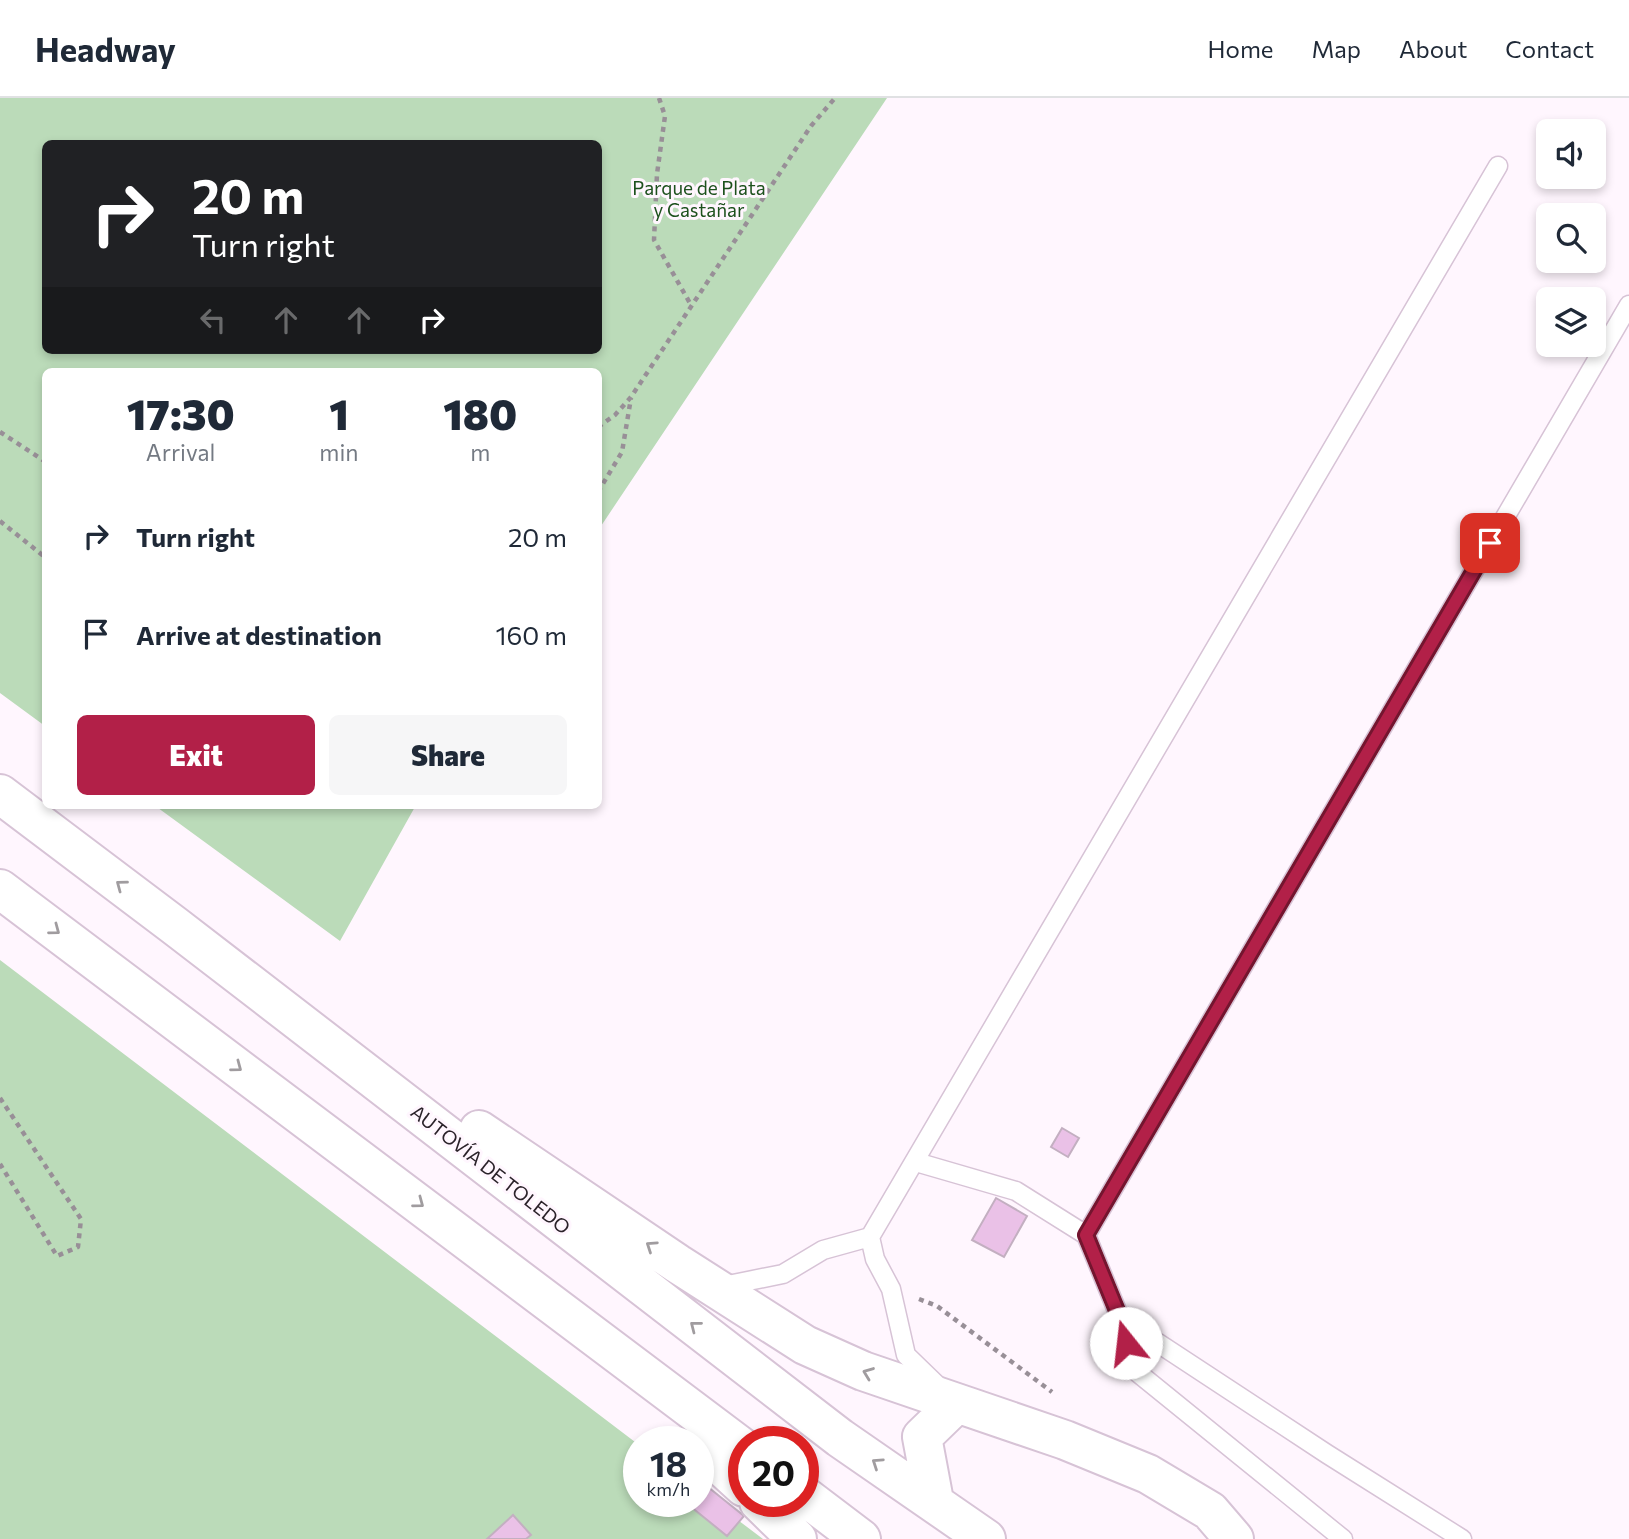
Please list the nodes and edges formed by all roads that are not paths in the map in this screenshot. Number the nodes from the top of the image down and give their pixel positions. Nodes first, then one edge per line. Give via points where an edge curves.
1 (1498, 166) dead end
2 (1629, 305) edge
3 (0, 793) edge
4 (0, 889) edge
5 (176, 926) junction
6 (916, 1162) junction
7 (1086, 1235) junction
8 (870, 1237) junction
9 (715, 1287) junction
10 (1120, 1318) junction
11 (585, 1328) junction
12 (956, 1404) junction
13 (678, 1426) edge
14 (728, 1437) edge
15 (714, 1459) edge
16 (728, 1472) edge
17 (934, 1501) junction
18 (819, 1507) edge
19 (774, 1517) edge
20 (797, 1539) edge
21 (861, 1539) edge
22 (986, 1539) edge
23 (1234, 1539) edge
24 (1343, 1539) edge
25 (1462, 1539) edge

1 - 6 lane
2 - 7 lane
5 -> 3 highway, AUTOVÍA DE TOLEDO
4 -> 11 highway
9 -> 5 highway
17 -> 5 highway, AUTOVÍA DE TOLEDO via 840,1438
6 - 7 lane via 1016,1191
6 - 8 lane
7 - 10 lane
8 - 9 lane via 823,1250 783,1274
8 - 12 lane via 875,1259 891,1289 906,1355
12 -> 9 highway via 805,1345
10 - 24 lane via 1132,1368
10 - 25 lane
11 - 13 highway via 628,1380
11 - 14 highway
12 - 17 highway via 922,1437
12 - 23 highway via 1065,1440 1148,1474 1210,1511
15 - 16 highway
17 - 22 highway, AUTOVÍA DE TOLEDO
18 - 21 highway
19 - 20 highway

